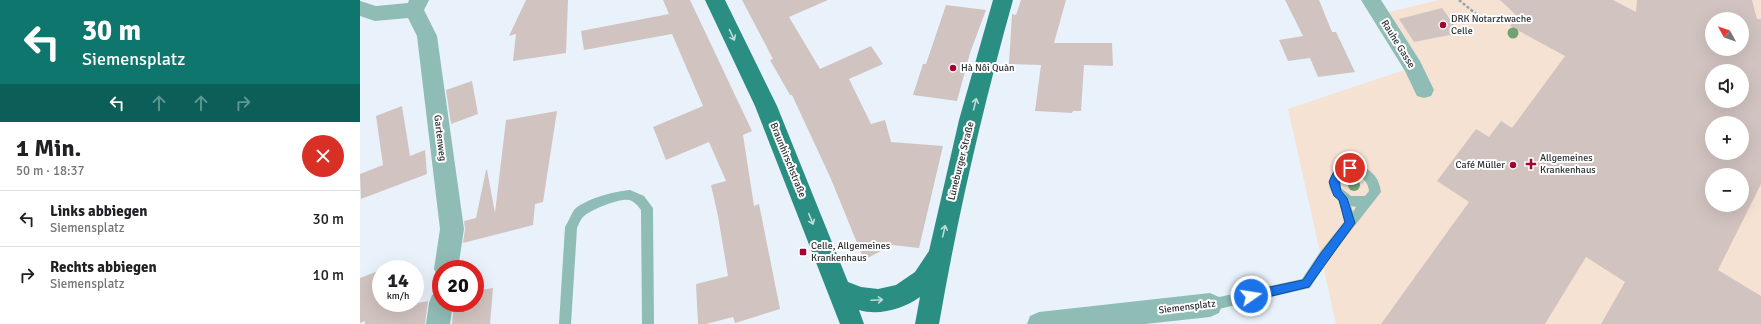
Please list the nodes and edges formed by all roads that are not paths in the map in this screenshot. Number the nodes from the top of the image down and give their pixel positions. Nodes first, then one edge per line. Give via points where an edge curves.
1 (715, 0) edge
2 (1004, 0) edge
3 (1371, 0) edge
4 (417, 5) edge
5 (360, 8) edge
6 (1424, 90) dead end
7 (1343, 198) junction
8 (1368, 201) junction
9 (1350, 223) junction
10 (939, 254) junction
11 (447, 260) edge
12 (840, 291) junction
13 (1210, 305) joint
14 (440, 312) edge
15 (438, 324) edge
16 (565, 324) edge
17 (648, 324) edge
18 (852, 324) edge
19 (927, 324) edge
20 (1039, 324) edge

1 -> 12 main road, Braunhirschstraße via 766,106
10 -> 2 main road, Lüneburger Straße via 971,119
3 - 6 street, Rauhe Gasse via 1413,67
4 - 5 street, Gartenweg via 375,14
4 - 11 street, Gartenweg via 427,36 452,229
7 - 8 lane via 1355,203
7 - 8 lane, Siemensplatz via 1335,187 1335,177 1344,169 1357,169 1369,176 1375,187 1375,192
7 - 9 lane, Siemensplatz
8 - 9 lane, Siemensplatz
9 - 13 lane, Siemensplatz via 1306,284
12 -> 10 main road via 861,300 878,301 902,295 923,280
10 - 19 main road, Lüneburger Straße
12 - 18 main road, Braunhirschstraße
13 - 20 street, Siemensplatz
14 - 15 street
16 - 17 lane via 571,227 579,213 593,205 618,196 630,195 640,200 647,208

